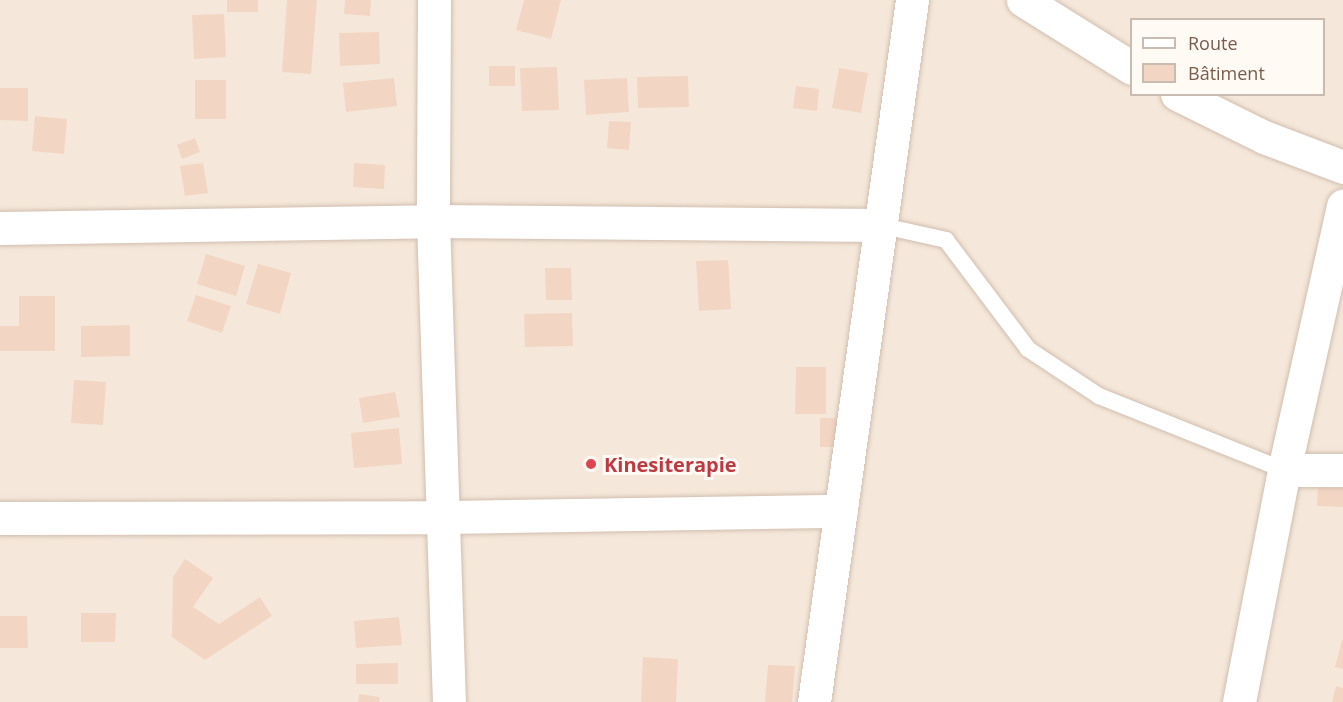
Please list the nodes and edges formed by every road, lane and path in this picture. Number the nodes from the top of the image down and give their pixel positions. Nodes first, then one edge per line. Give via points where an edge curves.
1 (434, 0) edge
2 (912, 0) edge
3 (1023, 0) edge
4 (1130, 67) edge
5 (1181, 96) edge
6 (1343, 167) edge
7 (1343, 206) edge
8 (433, 221) junction
9 (879, 225) junction
10 (0, 228) edge
11 (1284, 470) junction
12 (1343, 470) edge
13 (841, 511) junction
14 (445, 517) junction
15 (0, 518) edge
16 (449, 702) edge
17 (814, 702) edge
18 (1239, 702) edge

1 - 8 street
2 - 9 street
3 - 4 street
5 - 6 street via 1264,137
7 - 11 street
8 - 9 street
8 - 10 street
8 - 14 street
9 - 11 lane via 946,240 1028,349 1099,396
9 - 13 street
11 - 12 street
11 - 18 street
13 - 14 street
13 - 17 street
14 - 15 street
14 - 16 street

